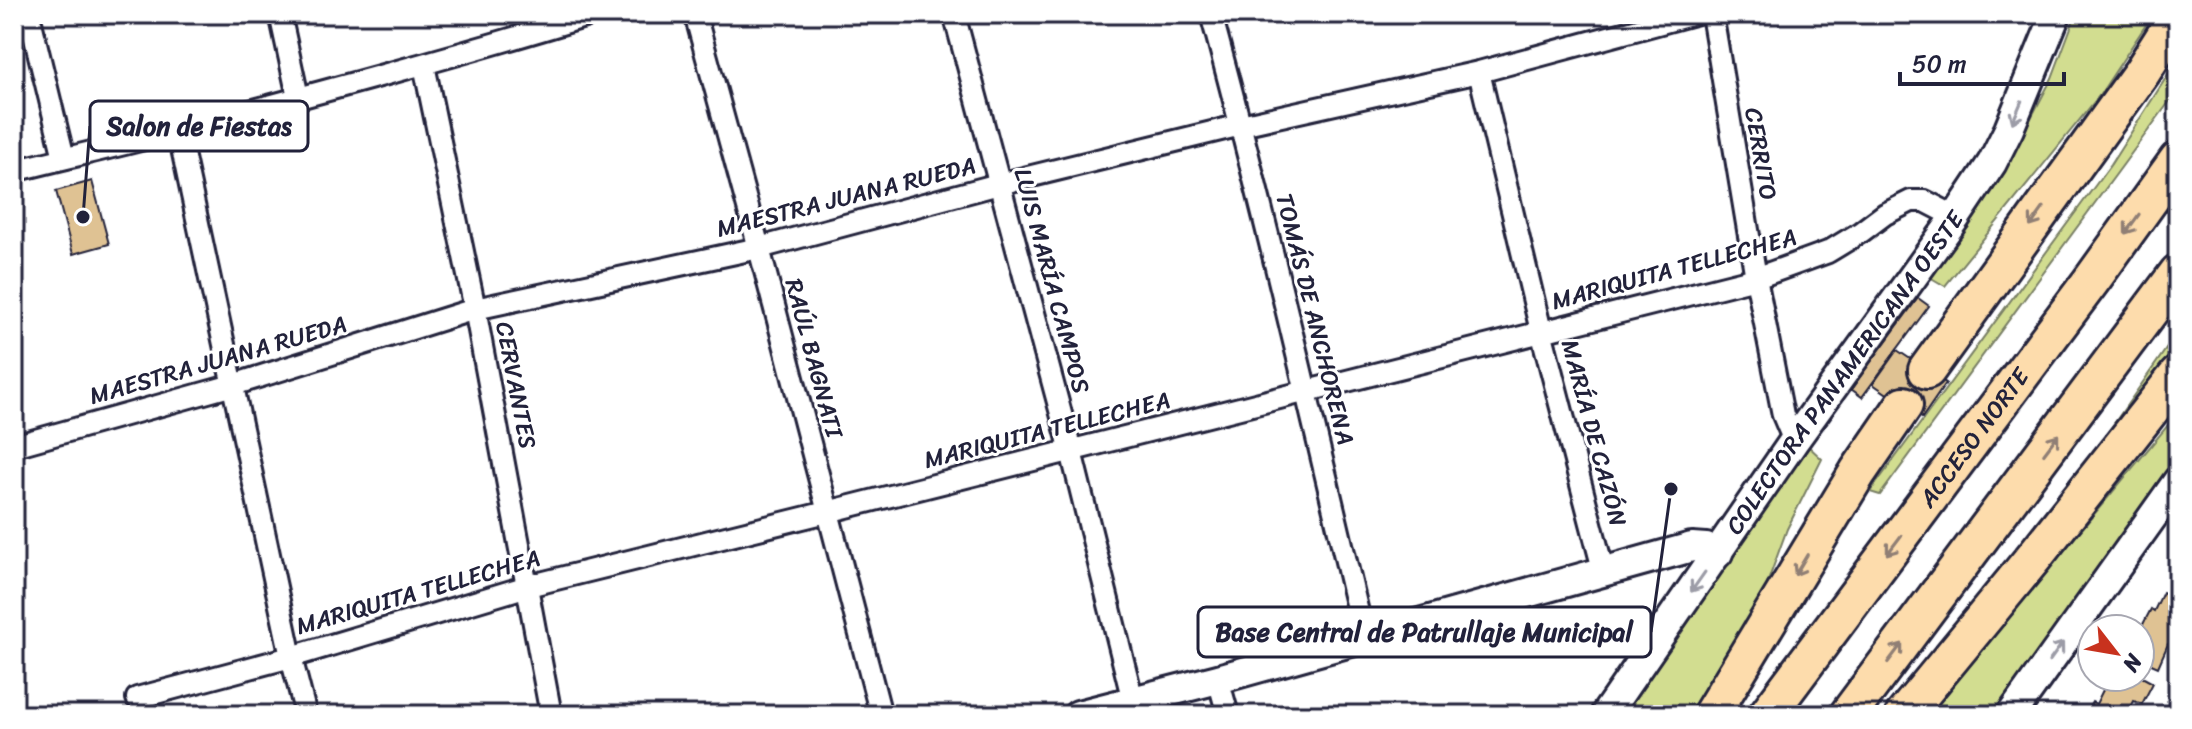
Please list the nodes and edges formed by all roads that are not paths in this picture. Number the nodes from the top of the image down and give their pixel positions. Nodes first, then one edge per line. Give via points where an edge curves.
1 (29, 14) edge
2 (280, 14) edge
3 (594, 14) edge
4 (695, 14) edge
5 (954, 14) edge
6 (1211, 14) edge
7 (1694, 14) edge
8 (1712, 14) edge
9 (2056, 14) edge
10 (2178, 15) edge
11 (548, 21) edge
12 (424, 65) junction
13 (1479, 72) junction
14 (298, 97) junction
15 (1241, 125) junction
16 (178, 130) junction
17 (64, 158) junction
18 (2178, 160) edge
19 (14, 171) edge
20 (999, 184) junction
21 (1956, 217) junction
22 (759, 248) junction
23 (2178, 273) edge
24 (1756, 278) junction
25 (475, 309) junction
26 (1541, 331) junction
27 (1927, 370) dead end
28 (2178, 375) edge
29 (233, 385) junction
30 (1306, 391) junction
31 (1904, 405) dead end
32 (1794, 441) junction
33 (14, 446) edge
34 (1071, 451) junction
35 (2177, 486) edge
36 (827, 512) junction
37 (1718, 553) junction
38 (1604, 573) junction
39 (528, 586) junction
40 (1364, 638) junction
41 (291, 657) junction
42 (1218, 679) junction
43 (137, 698) dead end
44 (1133, 701) junction
45 (306, 715) edge
46 (551, 715) edge
47 (881, 715) edge
48 (1078, 715) edge
49 (1228, 715) edge
50 (1605, 715) edge
51 (1711, 715) edge
52 (1767, 715) edge
53 (1848, 715) edge
54 (1904, 715) edge
55 (2011, 715) edge

1 - 17 street
2 - 14 street
3 - 11 street
4 - 22 street, RAÚL BAGNATI
5 - 20 street, LUIS MARÍA CAMPOS
6 - 15 street, TOMÁS DE ANCHORENA
7 - 13 street, MAESTRA JUANA RUEDA
8 - 24 street, CERRITO
9 -> 21 street, COLECTORA PANAMERICANA OESTE via 2009,129
10 -> 27 highway
11 - 12 street
12 - 14 street
12 - 25 street, CERVANTES
13 - 15 street, MAESTRA JUANA RUEDA
13 - 26 street, MARÍA DE CAZÓN
14 - 16 street
15 - 20 street, MAESTRA JUANA RUEDA
15 - 30 street, TOMÁS DE ANCHORENA
16 - 17 street
16 - 29 street
17 - 19 street
18 -> 52 highway, ACCESO NORTE
20 - 22 street, MAESTRA JUANA RUEDA
20 - 34 street, LUIS MARÍA CAMPOS
21 - 24 street, MARIQUITA TELLECHEA via 1925,201 1911,201 1828,252
21 - 32 street, COLECTORA PANAMERICANA OESTE
22 - 25 street, MAESTRA JUANA RUEDA
22 - 36 street, RAÚL BAGNATI
53 -> 23 highway
24 - 26 street, MARIQUITA TELLECHEA
24 - 32 street, CERRITO via 1783,415
25 - 29 street, MAESTRA JUANA RUEDA
25 - 39 street, CERVANTES
26 - 30 street, MARIQUITA TELLECHEA
26 - 38 street, MARÍA DE CAZÓN
28 - 54 highway
29 - 33 street, MAESTRA JUANA RUEDA
29 - 41 street
30 - 34 street, MARIQUITA TELLECHEA
30 - 40 street, TOMÁS DE ANCHORENA
31 -> 51 highway
32 - 37 street, COLECTORA PANAMERICANA OESTE
34 - 36 street, MARIQUITA TELLECHEA
34 - 44 street, LUIS MARÍA CAMPOS
55 -> 35 street
36 - 39 street, MARIQUITA TELLECHEA
36 - 47 street, RAÚL BAGNATI
37 - 38 street via 1692,547
37 -> 50 street, COLECTORA PANAMERICANA OESTE
38 - 40 street
39 - 41 street, MARIQUITA TELLECHEA
39 - 46 street, CERVANTES
40 - 42 street
41 - 43 street, MARIQUITA TELLECHEA
41 - 45 street
42 - 44 street
42 - 49 street
44 - 48 street

